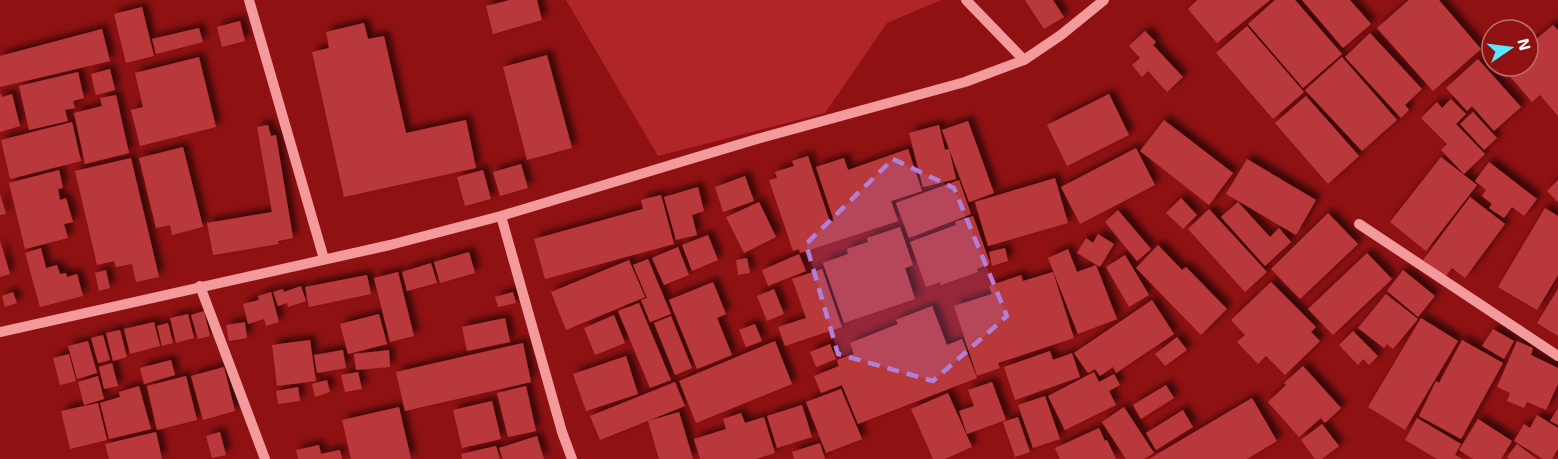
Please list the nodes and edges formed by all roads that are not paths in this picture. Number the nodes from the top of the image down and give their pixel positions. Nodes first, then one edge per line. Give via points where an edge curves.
1 (249, 0) edge
2 (966, 0) edge
3 (1104, 0) edge
4 (1024, 60) junction
5 (501, 216) junction
6 (1359, 224) dead end
7 (324, 259) junction
8 (200, 286) junction
9 (0, 332) edge
10 (1558, 356) edge
11 (265, 459) edge
12 (572, 459) edge

1 - 7 street
2 - 4 street
3 - 4 street
4 - 5 street via 965,82
5 - 7 street
5 - 12 street
6 - 10 street
7 - 8 street
8 - 9 street
8 - 11 street

